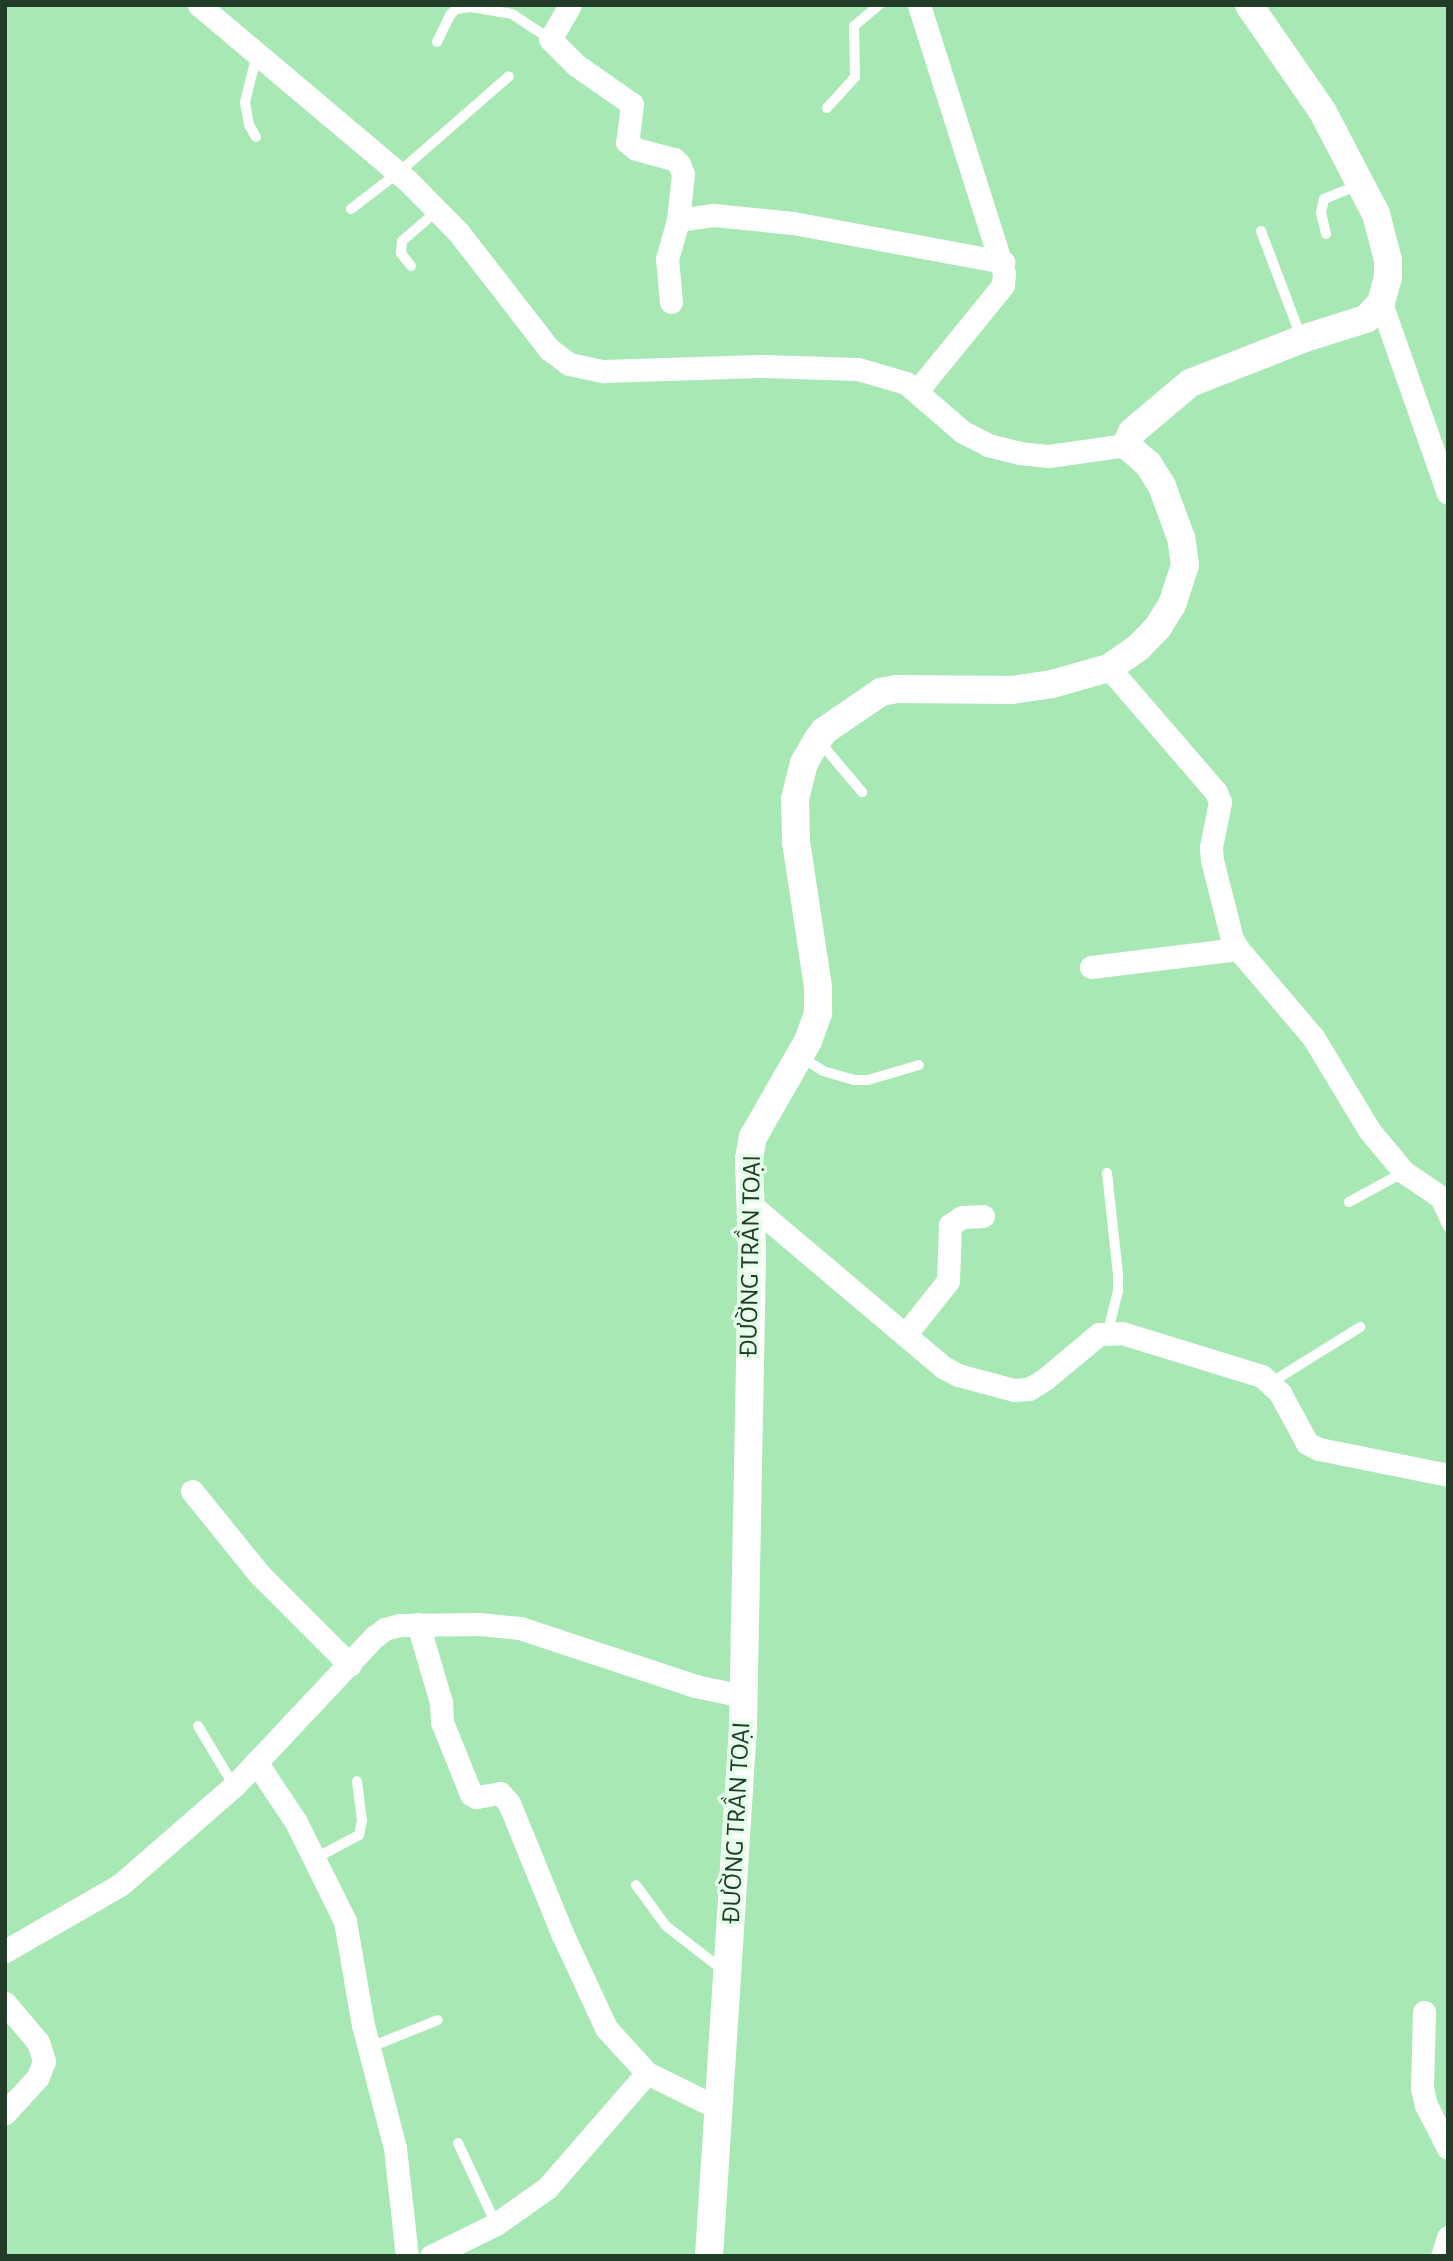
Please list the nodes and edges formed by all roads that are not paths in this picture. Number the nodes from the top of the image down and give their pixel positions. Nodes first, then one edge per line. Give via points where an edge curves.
1 (199, 5) edge
2 (570, 5) edge
3 (879, 5) edge
4 (919, 5) edge
5 (1249, 5) edge
6 (551, 40) junction
7 (438, 42) dead end
8 (257, 54) junction
9 (509, 76) dead end
10 (827, 108) dead end
11 (256, 136) dead end
12 (398, 173) junction
13 (1361, 184) junction
14 (351, 209) dead end
15 (438, 211) junction
16 (678, 220) junction
17 (1261, 231) dead end
18 (1326, 234) dead end
19 (1003, 262) junction
20 (411, 266) dead end
21 (670, 302) dead end
22 (1381, 303) junction
23 (1302, 339) junction
24 (917, 391) junction
25 (1126, 445) junction
26 (1448, 493) edge
27 (1109, 668) junction
28 (818, 739) junction
29 (862, 792) dead end
30 (1238, 949) junction
31 (1091, 967) dead end
32 (799, 1056) junction
33 (919, 1065) dead end
34 (1404, 1172) junction
35 (1107, 1173) dead end
36 (1440, 1198) edge
37 (1349, 1202) dead end
38 (750, 1204) junction
39 (984, 1216) dead end
40 (1448, 1227) edge
41 (1360, 1326) dead end
42 (1108, 1331) junction
43 (905, 1335) junction
44 (1272, 1382) junction
45 (1448, 1475) edge
46 (192, 1491) dead end
47 (418, 1624) junction
48 (350, 1665) junction
49 (743, 1696) junction
50 (198, 1726) dead end
51 (256, 1762) junction
52 (357, 1781) dead end
53 (234, 1786) junction
54 (314, 1858) junction
55 (636, 1885) dead end
56 (5, 1951) edge
57 (728, 1973) junction
58 (5, 2003) edge
59 (1424, 2012) dead end
60 (438, 2020) dead end
61 (368, 2048) junction
62 (647, 2073) junction
63 (720, 2109) junction
64 (5, 2113) edge
65 (458, 2143) dead end
66 (1448, 2148) edge
67 (496, 2224) junction
68 (1448, 2237) edge
69 (407, 2256) edge
70 (431, 2256) edge
71 (709, 2256) edge
72 (1442, 2256) edge

1 - 8 street
2 - 6 street
3 - 10 lane via 854,26 855,77
4 - 19 street
5 - 13 street via 1323,112
6 - 7 lane via 512,14 471,7 450,15
6 - 16 street via 576,65 632,104 627,142 679,164 683,174
8 - 11 lane via 245,102 248,125
8 - 12 street
9 - 12 lane
12 - 14 lane
12 - 15 street
13 - 18 lane via 1324,199 1321,213
13 - 22 street via 1376,214 1388,260
15 - 20 lane via 402,240 401,253
15 - 24 street via 503,286 549,349 569,364 622,372 760,366 858,369 895,377
16 - 19 street via 714,215 793,223
16 - 21 street via 667,259
17 - 23 lane
19 - 24 street via 1003,285
22 - 23 street via 1366,319
22 - 26 street
23 - 25 street via 1190,383 1143,421
24 - 25 street via 963,432 1019,453 1079,454
25 - 27 street, ĐƯỜNG TRẦN TOẠI via 1148,464 1162,486 1181,538 1185,565 1172,605 1158,627
27 - 28 street, ĐƯỜNG TRẦN TOẠI via 1012,690 881,692
27 - 30 street via 1216,792 1220,802 1212,860
28 - 29 lane
28 - 32 street, ĐƯỜNG TRẦN TOẠI via 804,763 795,799 796,842 818,987 818,1013
30 - 31 street
30 - 34 street via 1313,1037 1369,1130
32 - 33 lane via 823,1071 854,1080
32 - 38 street, ĐƯỜNG TRẦN TOẠI via 753,1137
34 - 36 street
34 - 37 lane
35 - 42 lane via 1118,1275
36 - 40 lane
38 - 43 street
38 - 49 street, ĐƯỜNG TRẦN TOẠI
39 - 43 street via 962,1217 950,1225 948,1281
41 - 44 lane
42 - 43 street via 1045,1379 1029,1389 1014,1390 958,1375
42 - 44 street
44 - 45 street via 1307,1443
46 - 48 street via 260,1575
47 - 48 street via 385,1629
47 - 49 street via 520,1628 695,1686
47 - 62 street via 441,1702 442,1723 471,1794 505,1796 606,2028
48 - 51 street
49 - 57 street, ĐƯỜNG TRẦN TOẠI
50 - 53 lane
51 - 53 street
51 - 54 street
52 - 54 lane via 362,1821 359,1835
53 - 56 street via 120,1885
54 - 61 street via 348,1930
55 - 57 lane via 666,1926
57 - 63 street, ĐƯỜNG TRẦN TOẠI
58 - 64 street via 38,2042 44,2061 38,2077
59 - 66 street via 1422,2088
60 - 61 lane
61 - 69 street via 395,2148
62 - 63 street
62 - 67 street via 547,2188
63 - 71 street, ĐƯỜNG TRẦN TOẠI
65 - 67 lane
67 - 70 street
68 - 72 street

